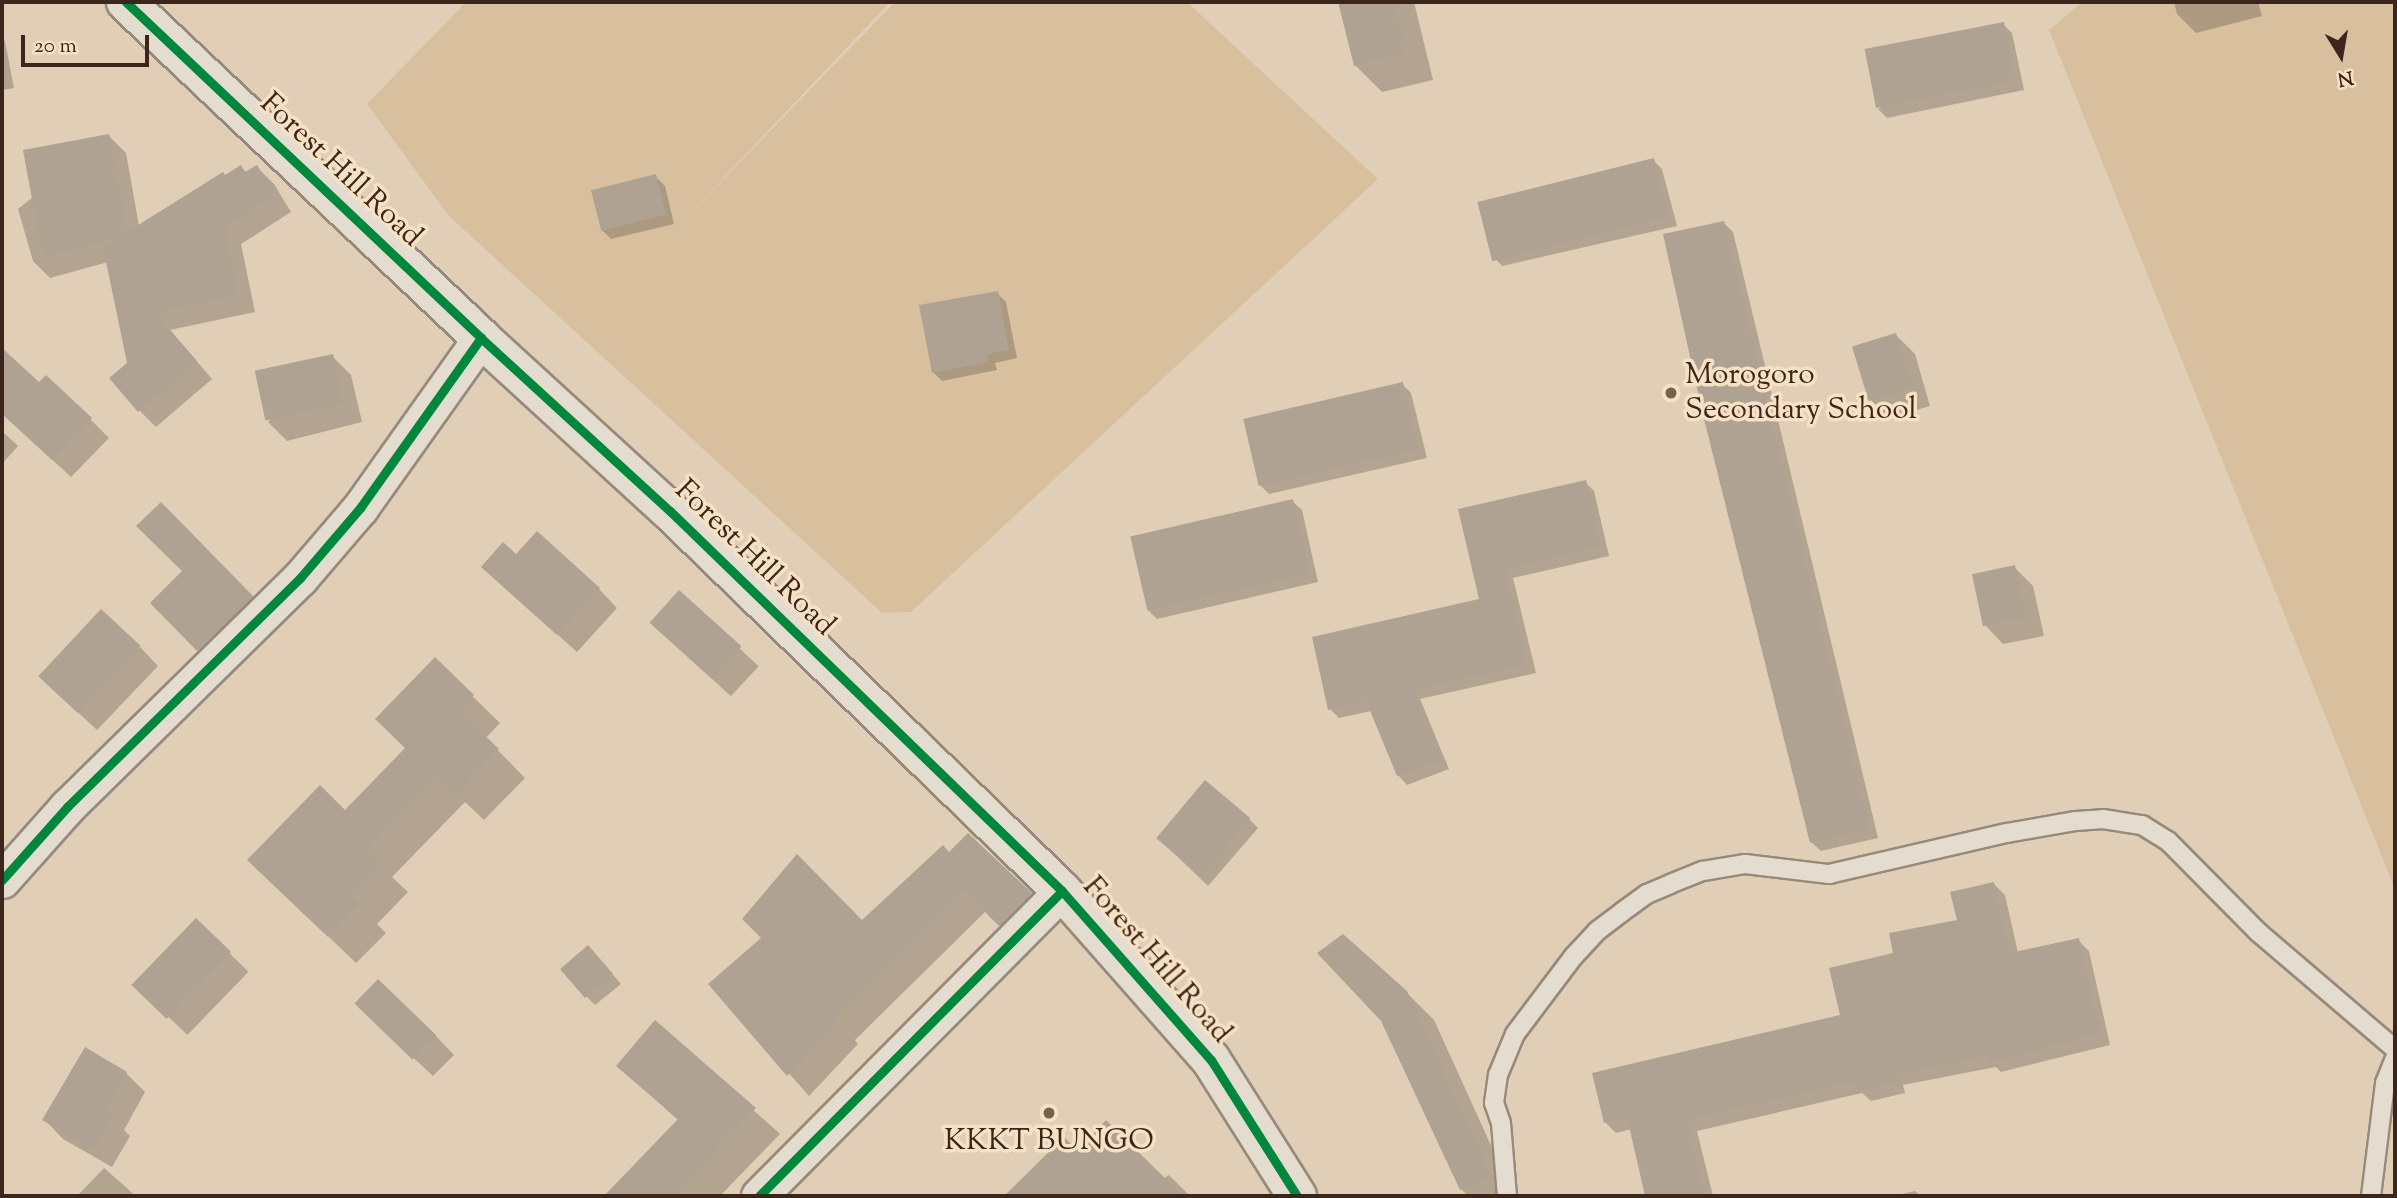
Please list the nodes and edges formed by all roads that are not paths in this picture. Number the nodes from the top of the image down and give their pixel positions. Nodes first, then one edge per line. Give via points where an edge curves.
1 (125, 2) edge
2 (481, 338) junction
3 (2, 880) edge
4 (1062, 891) junction
5 (2395, 1037) edge
6 (2395, 1048) edge
7 (2395, 1058) edge
8 (759, 1196) edge
9 (1297, 1196) edge
10 (1507, 1196) edge
11 (2371, 1196) edge

1 - 2 street, Forest Hill Road
2 - 3 street via 367,498 300,578 66,807
2 - 4 street, Forest Hill Road via 670,511
4 - 8 street
4 - 9 street, Forest Hill Road via 1211,1060
5 - 6 lane
6 - 10 lane via 2258,932 2168,841 2143,825 2103,819 2076,821 1829,874 1745,864 1703,871 1647,894 1597,931 1515,1034 1498,1075 1494,1103 1501,1123
7 - 11 lane via 2385,1083

